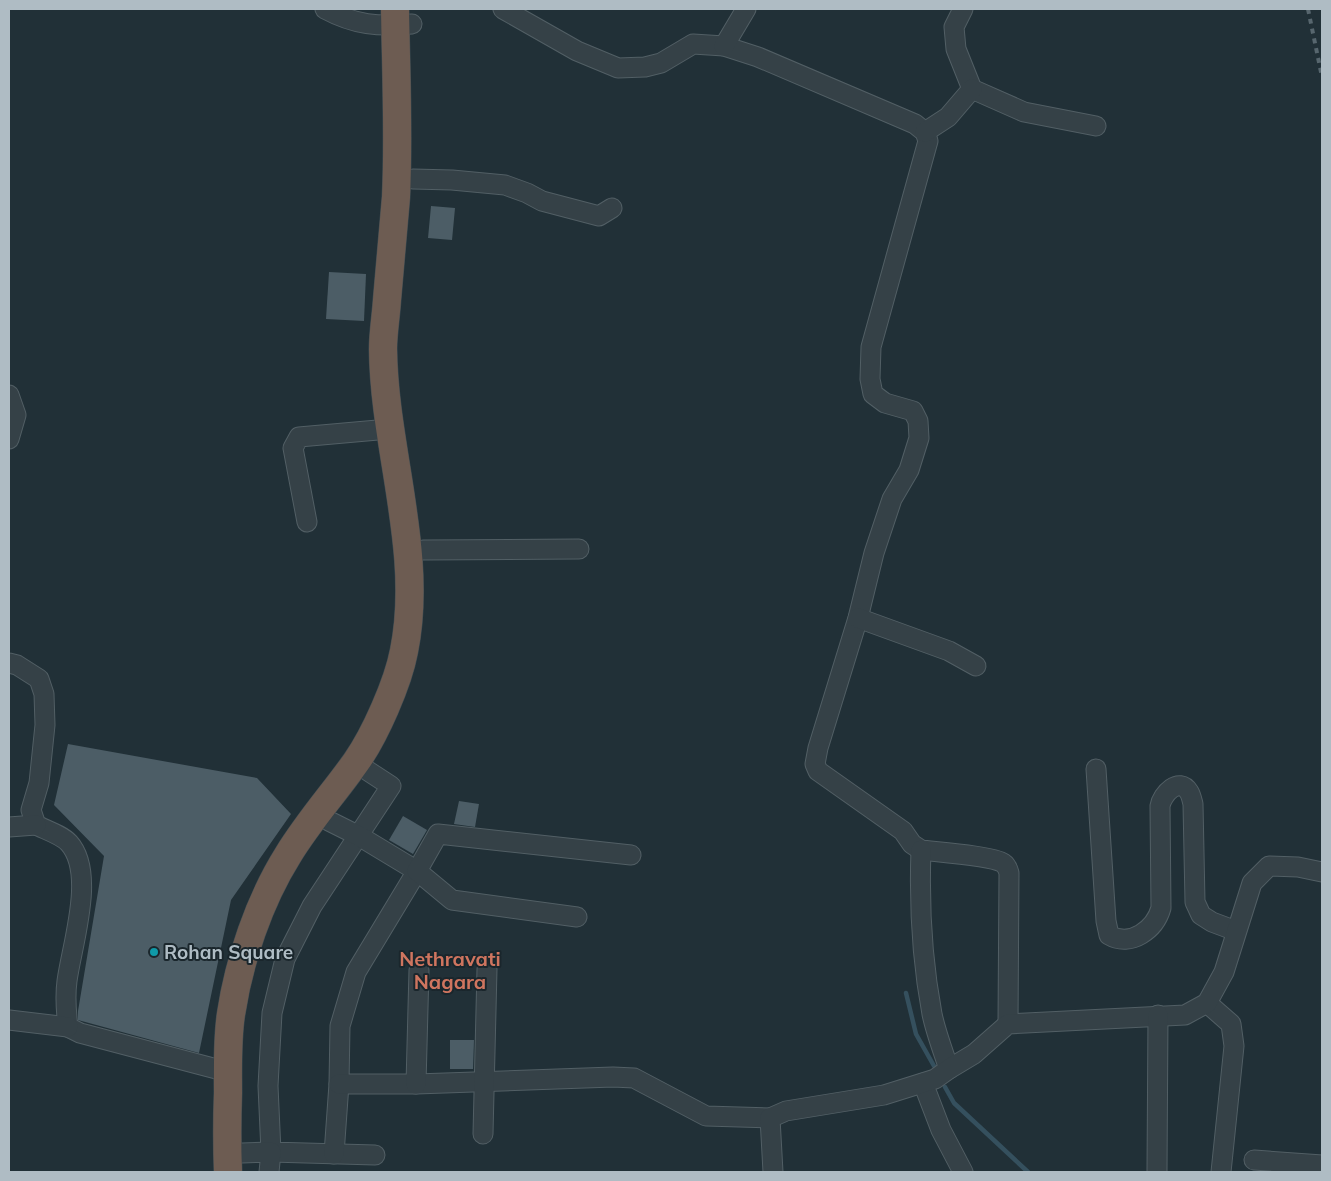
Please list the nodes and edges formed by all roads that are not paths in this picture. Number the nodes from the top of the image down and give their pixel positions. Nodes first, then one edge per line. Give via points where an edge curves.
1 (325, 9) edge
2 (503, 9) edge
3 (746, 9) edge
4 (963, 9) edge
5 (404, 17) edge
6 (724, 46) junction
7 (972, 89) junction
8 (1096, 126) dead end
9 (924, 132) junction
10 (414, 179) junction
11 (612, 208) dead end
12 (9, 394) edge
13 (389, 429) junction
14 (9, 439) edge
15 (307, 522) dead end
16 (579, 549) dead end
17 (423, 550) junction
18 (858, 618) junction
19 (9, 663) edge
20 (976, 666) dead end
21 (1096, 769) dead end
22 (368, 770) junction
23 (329, 820) junction
24 (36, 825) junction
25 (9, 827) edge
26 (359, 836) junction
27 (921, 850) junction
28 (631, 856) dead end
29 (416, 871) junction
30 (1322, 872) edge
31 (577, 917) dead end
32 (1236, 931) junction
33 (487, 969) dead end
34 (420, 970) dead end
35 (1207, 1004) junction
36 (1158, 1015) junction
37 (9, 1020) edge
38 (1008, 1024) junction
39 (68, 1027) junction
40 (949, 1069) junction
41 (228, 1072) junction
42 (484, 1082) junction
43 (923, 1083) junction
44 (339, 1084) junction
45 (416, 1084) junction
46 (770, 1118) junction
47 (483, 1134) dead end
48 (271, 1152) junction
49 (334, 1154) junction
50 (375, 1155) dead end
51 (1254, 1160) dead end
52 (1322, 1165) edge
53 (237, 1166) edge
54 (269, 1172) edge
55 (773, 1172) edge
56 (963, 1172) edge
57 (1157, 1172) edge
58 (1221, 1172) edge

1 - 5 street via 364,24
2 - 6 street via 577,51 618,68 661,64 693,44
3 - 6 street
4 - 7 street via 954,27 956,49
5 - 10 highway
5 - 13 highway via 397,93 396,195 383,346
6 - 9 street via 758,57 915,124
7 - 8 street via 1024,112
7 - 9 street via 948,117
9 - 18 street via 928,141 871,347 870,371 874,394 885,403 913,411 918,420 920,438 909,470 892,499
10 - 11 street via 505,185 542,201 599,216
10 - 17 highway via 401,326 400,387
12 - 14 street via 16,415
13 - 15 street via 299,437 293,448
13 - 41 highway via 410,580 404,652 391,692 366,745 288,855 266,896 238,979 231,1015
16 - 17 street
17 - 22 highway via 426,590 418,655 405,697
18 - 20 street via 949,652
18 - 27 street via 815,764 818,771 903,831
19 - 24 street via 39,679 44,694 45,725 39,783 31,810
21 - 32 street via 1109,935 1121,940 1142,934 1160,914 1160,806 1165,792 1176,786 1188,790 1193,804 1195,902 1201,915
22 - 23 highway
22 - 26 street via 391,786
23 - 26 street
23 - 53 highway via 300,862 283,895 266,934 253,982 245,1017
24 - 25 street
24 - 39 street via 69,842 80,862 82,892 67,983
26 - 29 street
26 - 48 street via 312,906 286,959 272,1014 268,1086
27 - 38 street via 989,858 1003,862 1007,868
27 - 40 street via 919,894 926,972 932,1016
28 - 29 street via 438,834
29 - 31 street via 452,900
29 - 44 street via 356,972 340,1026
30 - 32 street via 1269,866 1252,883
32 - 35 street via 1224,972
33 - 42 street
34 - 45 street
35 - 36 street via 1185,1015
35 - 58 street via 1231,1024 1234,1046
36 - 38 street
36 - 57 street
37 - 39 street
38 - 40 street via 974,1054
39 - 41 street via 80,1033
40 - 43 street via 936,1079
41 - 53 highway
42 - 45 street
42 - 46 street via 613,1076 634,1078 706,1116
42 - 47 street
43 - 46 street via 884,1095 786,1111
43 - 56 street via 941,1130
44 - 45 street
44 - 49 street
46 - 55 street
48 - 49 street
48 - 53 street
48 - 54 street
49 - 50 street
51 - 52 street

